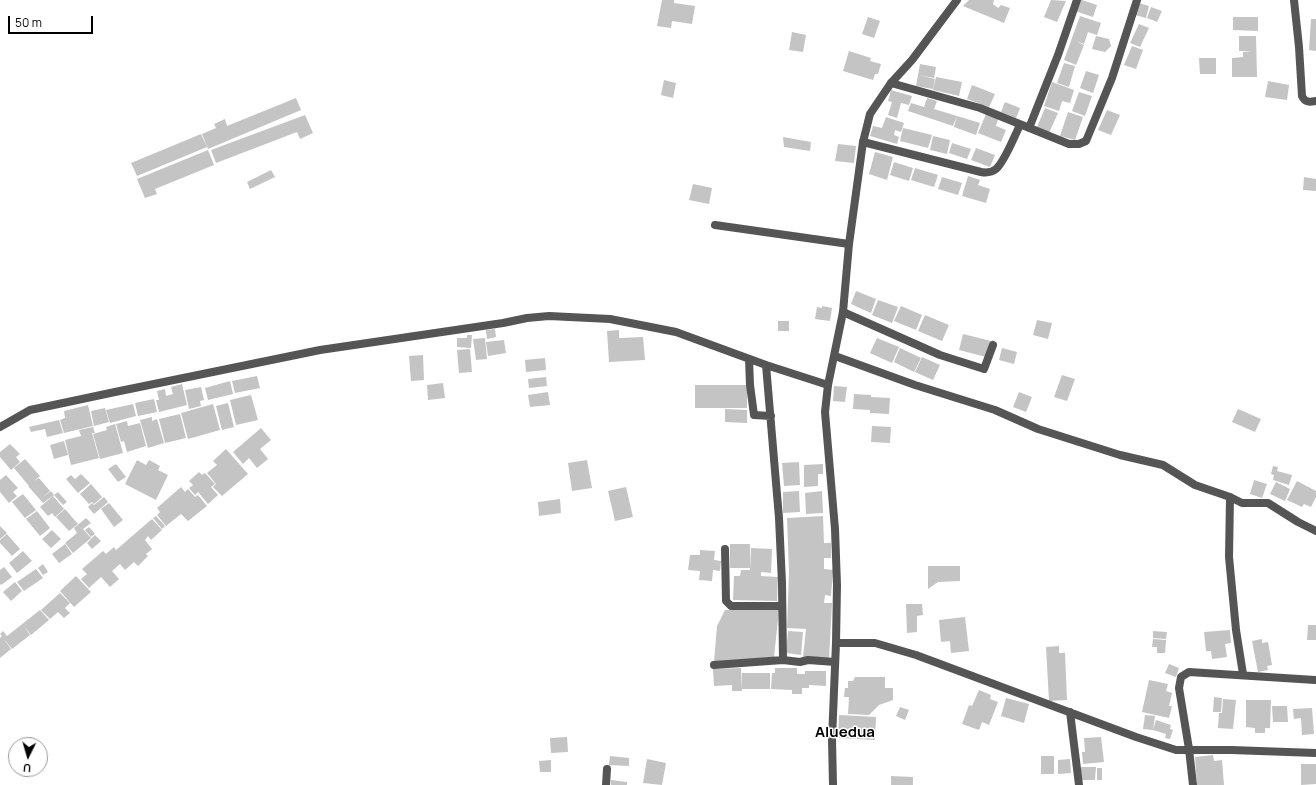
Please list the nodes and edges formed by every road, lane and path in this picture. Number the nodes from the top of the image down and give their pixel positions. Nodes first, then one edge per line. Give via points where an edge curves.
1 (957, 0) edge
2 (1076, 0) edge
3 (1137, 0) edge
4 (1294, 0) edge
5 (891, 83) junction
6 (1316, 101) edge
7 (1020, 124) junction
8 (1028, 128) junction
9 (863, 142) junction
10 (715, 225) dead end
11 (849, 244) junction
12 (843, 312) junction
13 (994, 345) dead end
14 (835, 356) junction
15 (749, 359) junction
16 (766, 365) junction
17 (828, 385) junction
18 (771, 416) junction
19 (0, 427) edge
20 (1230, 497) junction
21 (1316, 532) edge
22 (725, 549) dead end
23 (782, 606) junction
24 (836, 643) junction
25 (783, 660) junction
26 (836, 662) junction
27 (714, 665) dead end
28 (1243, 674) junction
29 (1315, 680) edge
30 (1070, 712) junction
31 (1189, 749) junction
32 (1316, 753) edge
33 (607, 769) dead end
34 (606, 785) edge
35 (833, 785) edge
36 (1079, 785) edge
37 (1193, 785) edge

1 - 5 street via 912,60
2 - 8 street via 1058,55
3 - 8 street via 1112,78 1086,141 1069,144
4 - 6 street via 1302,96 1306,102
5 - 7 street via 980,108
5 - 9 street via 870,114
7 - 8 street
7 - 9 street via 1003,160 989,173
9 - 11 street
10 - 11 street
11 - 12 street
12 - 13 street via 940,355 984,369
12 - 14 street
14 - 17 street
14 - 20 street via 995,410 1038,429 1120,455 1163,465 1195,485
15 - 16 street
15 - 18 street via 754,415
15 - 19 street via 669,330 610,319 549,316 262,361 30,410
16 - 17 street
16 - 18 street
17 - 24 street via 825,412 837,585
18 - 23 street
20 - 21 street via 1242,502 1268,503
20 - 28 street via 1229,557
22 - 23 street via 726,601 731,606
23 - 25 street
24 - 26 street
24 - 30 street via 875,643 916,655
25 - 26 street
25 - 27 street
26 - 35 street via 832,738
28 - 29 street
28 - 31 street via 1189,672 1181,677 1179,688
30 - 31 street via 1176,750
30 - 36 street
31 - 32 street
31 - 37 street
33 - 34 street

